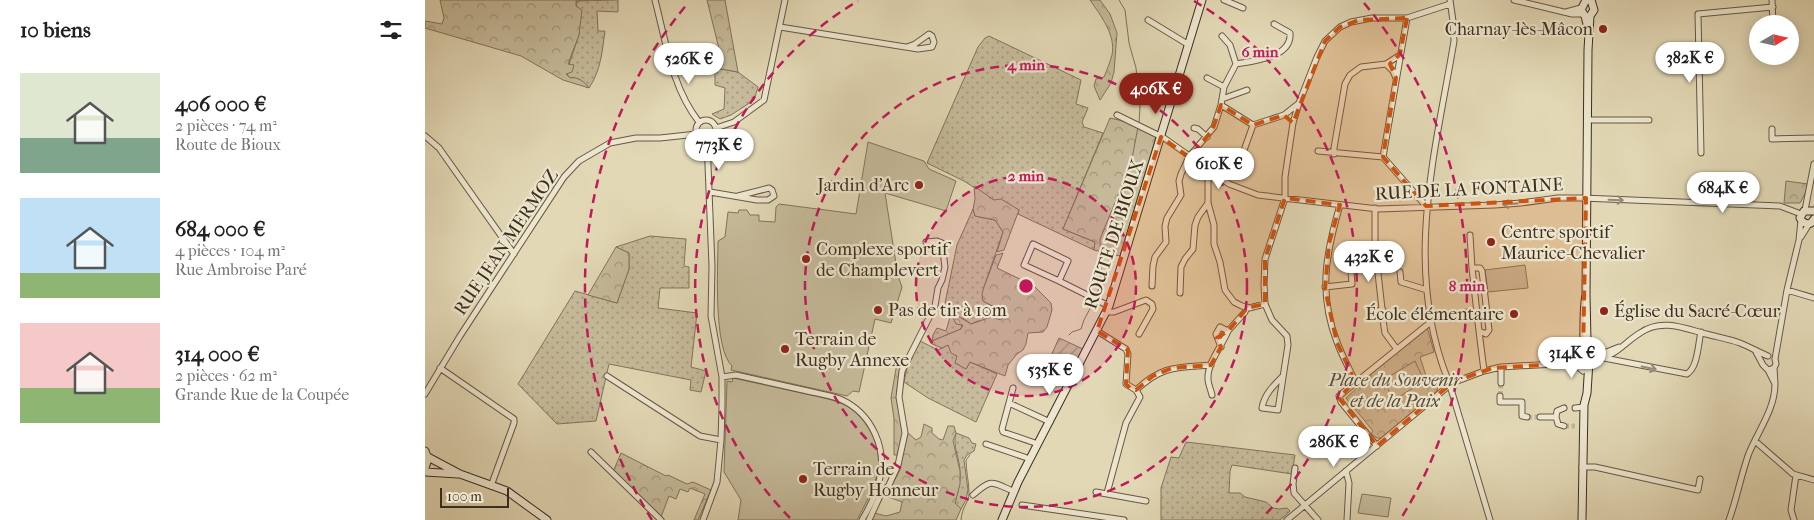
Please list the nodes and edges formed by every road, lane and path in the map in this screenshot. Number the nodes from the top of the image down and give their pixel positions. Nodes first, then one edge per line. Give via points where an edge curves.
1 (655, 0) edge
2 (785, 0) edge
3 (1202, 0) edge
4 (1224, 0) edge
5 (1514, 0) edge
6 (1772, 0) edge
7 (1450, 2) edge
8 (1773, 7) junction
9 (1243, 8) dead end
10 (1586, 8) edge
11 (1773, 15) edge
12 (1407, 18) junction
13 (1148, 20) dead end
14 (1274, 24) dead end
15 (780, 27) junction
16 (1223, 36) dead end
17 (1189, 45) junction
18 (907, 47) junction
19 (1400, 54) junction
20 (1236, 64) junction
21 (1387, 64) junction
22 (1207, 78) dead end
23 (1396, 78) junction
24 (1224, 87) junction
25 (1247, 90) dead end
26 (1222, 102) junction
27 (1299, 103) junction
28 (1117, 115) dead end
29 (1284, 115) junction
30 (1587, 120) junction
31 (1649, 120) dead end
32 (699, 122) junction
33 (1293, 123) junction
34 (1253, 125) junction
35 (716, 128) junction
36 (1194, 128) dead end
37 (1772, 129) dead end
38 (697, 134) junction
39 (425, 136) edge
40 (1161, 137) junction
41 (1207, 137) junction
42 (1814, 138) edge
43 (707, 140) junction
44 (1318, 151) dead end
45 (1243, 153) dead end
46 (1701, 153) dead end
47 (1334, 154) junction
48 (1189, 157) junction
49 (1383, 157) junction
50 (1814, 164) edge
51 (1211, 172) junction
52 (1813, 176) edge
53 (710, 192) junction
54 (755, 192) junction
55 (738, 196) junction
56 (1285, 198) junction
57 (1587, 198) junction
58 (757, 200) junction
59 (1208, 203) junction
60 (1340, 205) junction
61 (1426, 206) junction
62 (1375, 208) junction
63 (1809, 216) edge
64 (1469, 235) dead end
65 (926, 242) dead end
66 (514, 254) junction
67 (1472, 268) junction
68 (1351, 272) dead end
69 (1401, 272) dead end
70 (1059, 281) junction
71 (1152, 286) dead end
72 (1325, 288) junction
73 (1427, 290) junction
74 (1787, 290) junction
75 (1180, 293) dead end
76 (1814, 298) edge
77 (1485, 299) junction
78 (1476, 300) junction
79 (1265, 304) junction
80 (1247, 307) junction
81 (1108, 309) junction
82 (1383, 310) junction
83 (1370, 312) dead end
84 (1432, 321) junction
85 (1097, 331) junction
86 (1228, 331) junction
87 (1479, 331) junction
88 (1701, 332) junction
89 (1139, 334) dead end
90 (1486, 334) junction
91 (1481, 344) junction
92 (1221, 347) junction
93 (1778, 347) junction
94 (1396, 348) junction
95 (1756, 352) junction
96 (1590, 356) junction
97 (1768, 356) junction
98 (1775, 359) junction
99 (1763, 362) junction
100 (1574, 364) junction
101 (1211, 365) junction
102 (1501, 367) junction
103 (440, 368) junction
104 (1771, 369) junction
105 (1484, 371) junction
106 (1583, 371) junction
107 (607, 376) dead end
108 (722, 376) junction
109 (1282, 377) junction
110 (1355, 381) junction
111 (1450, 382) junction
112 (1501, 382) tunnel mouth
113 (1013, 388) dead end
114 (1448, 389) junction
115 (1136, 390) junction
116 (425, 394) edge
117 (1212, 395) dead end
118 (1501, 396) dead end
119 (1009, 402) junction
120 (1584, 405) junction
121 (1564, 408) dead end
122 (1575, 408) dead end
123 (1527, 416) dead end
124 (1539, 417) tunnel mouth
125 (1556, 417) junction
126 (1049, 422) junction
127 (1564, 426) dead end
128 (721, 440) junction
129 (1755, 441) junction
130 (985, 444) dead end
131 (1038, 444) junction
132 (1377, 446) junction
133 (591, 452) dead end
134 (427, 454) edge
135 (1030, 459) junction
136 (1582, 467) junction
137 (1295, 468) dead end
138 (425, 470) edge
139 (1346, 471) junction
140 (460, 474) junction
141 (1796, 475) junction
142 (1700, 479) dead end
143 (1814, 480) edge
144 (491, 486) junction
145 (1013, 491) junction
146 (1096, 492) dead end
147 (1107, 493) junction
148 (973, 495) dead end
149 (1145, 501) dead end
150 (1022, 505) dead end
151 (1304, 505) junction
152 (547, 520) edge
153 (661, 520) edge
154 (703, 520) edge
155 (862, 520) edge
156 (869, 520) edge
157 (1002, 520) edge
158 (1124, 520) edge
159 (1287, 520) edge
160 (1318, 520) edge
161 (1347, 520) edge
162 (1491, 520) edge
163 (1582, 520) edge
164 (1729, 520) edge
165 (1793, 520) edge

1 - 32 street via 680,90
2 - 15 street
3 - 17 main road, ROUTE DE BIOUX
4 - 9 street
5 - 10 street via 1566,12
6 - 8 street
7 - 12 street
7 - 61 street via 1454,41
8 - 11 street
8 - 46 street via 1698,14
10 - 30 main road
12 - 19 street
12 - 27 street via 1359,20 1340,27 1321,47
13 - 17 street
14 - 20 street via 1290,32 1285,47 1266,58
15 - 18 street
15 - 35 street via 764,100 734,122
16 - 20 street via 1230,45
17 - 40 main road, ROUTE DE BIOUX
18 - 18 street via 929,34 934,42 932,47
19 - 21 street
19 - 23 street
20 - 24 street
21 - 23 street
21 - 47 street via 1361,67 1350,74
22 - 24 street
23 - 49 street
24 - 26 street
25 - 26 street
26 - 34 street
26 - 41 street via 1215,127
27 - 29 street
27 - 33 street
28 - 40 street, RUE DE LA FONTAINE
29 - 33 street
29 - 34 street
30 - 31 street
30 - 57 main road
32 - 35 street via 711,121
32 - 38 street
33 - 56 street
34 - 45 street
35 - 43 street via 713,137
36 - 41 street
37 - 42 street via 1772,139
38 - 43 street
38 - 66 street, RUE JEAN MERMOZ via 624,140 587,156 563,177
39 - 66 street via 439,148
40 - 48 street, RUE DE LA FONTAINE
40 - 81 main road, ROUTE DE BIOUX
41 - 48 street
43 - 53 street
44 - 47 street
47 - 49 street
48 - 51 street, RUE DE LA FONTAINE
48 - 71 street via 1181,174 1179,200 1167,218 1166,242 1155,258
49 - 61 street
50 - 52 street
51 - 56 street, RUE DE LA FONTAINE via 1250,193
51 - 59 street
52 - 63 street
53 - 55 street
53 - 108 street via 711,316
54 - 55 street
54 - 58 street via 759,195
54 - 58 street via 769,188 773,192 771,199
55 - 58 street
56 - 60 street, RUE DE LA FONTAINE
56 - 79 street via 1265,259
57 -> 61 street, RUE DE LA FONTAINE via 1558,198 1521,204
57 -> 63 street, RUE DE LA FONTAINE via 1779,206
57 - 96 main road via 1586,294
59 - 75 street via 1195,225 1193,249 1181,267
59 - 80 street via 1225,290 1234,302
60 - 62 street, RUE DE LA FONTAINE
60 - 72 street via 1329,243
61 - 62 street, RUE DE LA FONTAINE
61 - 73 street via 1424,256
62 - 82 street via 1375,246
63 - 74 street via 1799,240
64 - 67 street
65 - 156 street via 942,243 944,274 935,306 902,371 899,397 905,433 898,465
66 - 103 street, RUE JEAN MERMOZ
67 - 77 street via 1482,271
67 - 78 street
68 - 72 street via 1352,284
69 - 73 street via 1401,282
70 - 70 street via 1068,261 1033,244 1024,265
70 - 81 street via 1099,300
72 - 110 street via 1337,343
73 - 84 street
74 - 76 street
74 - 93 street
77 - 78 street
77 - 90 street via 1489,330
78 - 87 street
79 - 80 street
79 - 109 street via 1272,320 1287,336
80 - 86 street
81 - 85 main road, ROUTE DE BIOUX
81 - 89 street via 1115,312 1146,300 1152,304 1153,309
82 - 83 street
82 - 94 street via 1385,333
84 - 94 street
84 - 111 street
85 - 115 street via 1126,349 1125,384
85 - 126 main road, ROUTE DE BIOUX
86 - 92 street
86 - 92 street via 1221,327 1216,334
87 - 90 street
87 - 91 street
88 - 95 street via 1739,343
88 - 96 street via 1673,325 1657,326 1640,332 1626,344
96 -> 88 street via 1687,374 1694,366
90 - 91 street
91 - 105 street
92 - 101 street
93 - 97 street
93 - 98 street
94 - 110 street
95 - 97 street
95 - 99 street
96 - 100 street
96 - 106 main road
96 - 120 main road
97 - 98 street
97 - 99 street
98 - 104 street
99 - 104 street
100 - 102 street
100 - 106 street
101 - 115 street via 1162,371
101 - 117 street via 1208,378
102 - 105 street
102 - 112 street
103 - 116 street, RUE JEAN MERMOZ
103 - 144 street via 513,419
104 - 129 street via 1775,384 1773,398
105 - 111 street
106 - 120 main road
107 - 128 street via 700,436
108 - 128 street
108 - 155 street via 736,375 831,396 849,404 863,416 877,438 882,461 878,486
109 - 109 street via 1278,410 1262,408 1272,387
110 - 132 street via 1339,396 1341,402
111 - 114 street via 1453,386
113 - 119 street
114 - 132 street
114 - 162 street
115 - 147 street via 1140,397 1125,423
118 - 123 street via 1500,402 1522,402 1522,416
119 - 126 street
119 - 131 street via 1003,432
120 - 122 street
120 - 136 main road
121 - 125 street via 1557,411
124 - 125 street
125 - 127 street via 1558,424
126 - 131 main road, ROUTE DE BIOUX
128 - 154 street via 717,482
129 - 141 street
129 - 164 street
130 - 135 street
131 - 135 main road, ROUTE DE BIOUX
132 - 139 street
133 - 153 street
134 - 138 main road
134 - 140 main road
135 - 145 main road, ROUTE DE BIOUX
136 - 142 street via 1595,467 1698,490
136 - 163 main road
137 - 151 street via 1294,493
138 - 140 main road
139 - 151 street
139 - 161 street via 1349,482
140 - 144 main road
141 - 143 street
141 - 165 street via 1791,510
144 - 152 main road via 507,491
145 - 148 street via 993,483 986,484
145 - 157 main road, ROUTE DE BIOUX
146 - 147 street
147 - 149 street
150 - 158 street
151 - 159 street
151 - 160 street

